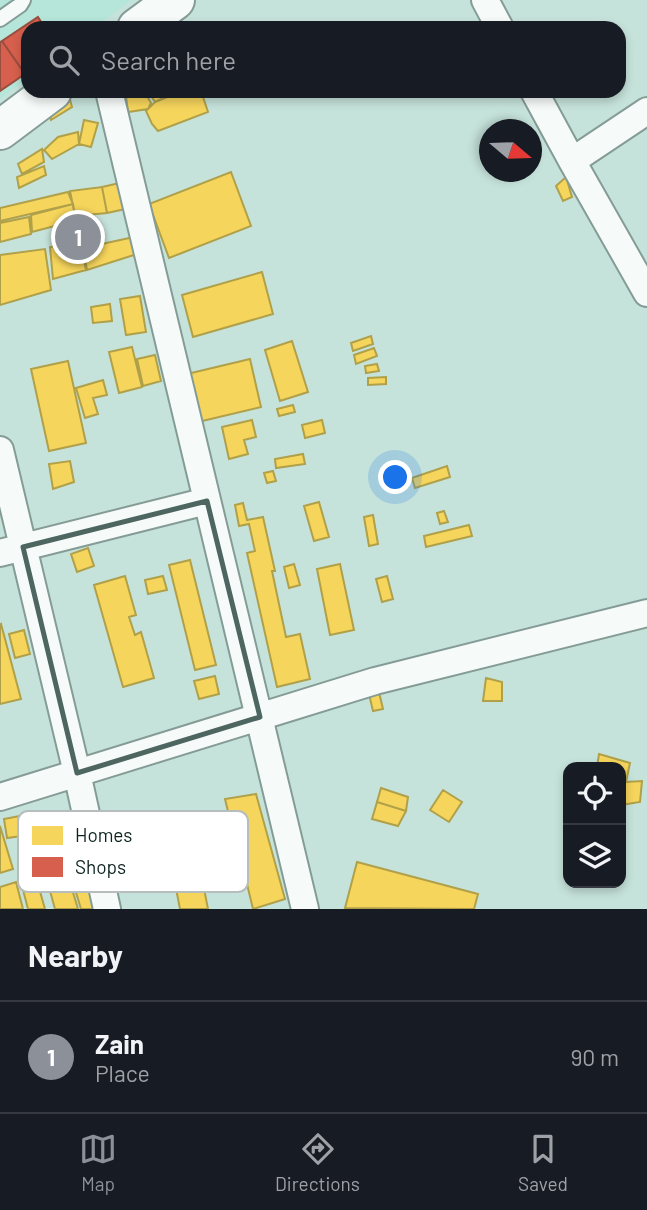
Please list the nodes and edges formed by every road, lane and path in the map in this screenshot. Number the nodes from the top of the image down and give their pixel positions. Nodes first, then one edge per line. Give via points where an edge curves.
1 (23, 0) edge
2 (175, 0) edge
3 (485, 0) edge
4 (0, 19) edge
5 (146, 21) edge
6 (496, 21) edge
7 (43, 98) edge
8 (111, 98) edge
9 (538, 98) edge
10 (647, 111) edge
11 (0, 130) edge
12 (572, 162) junction
13 (647, 293) edge
14 (0, 450) edge
15 (208, 500) junction
16 (12, 550) edge
17 (647, 613) edge
18 (260, 717) junction
19 (77, 773) junction
20 (0, 797) edge
21 (85, 811) edge
22 (305, 909) edge

1 - 4 lane
2 - 5 main road
3 - 6 street
7 - 11 main road
8 - 15 street
9 - 12 street
10 - 12 street
12 - 13 street
14 - 16 street
15 - 16 street
15 - 18 street
16 - 19 street
17 - 18 street via 375,681
18 - 19 street
18 - 22 street
19 - 20 street
19 - 21 street

